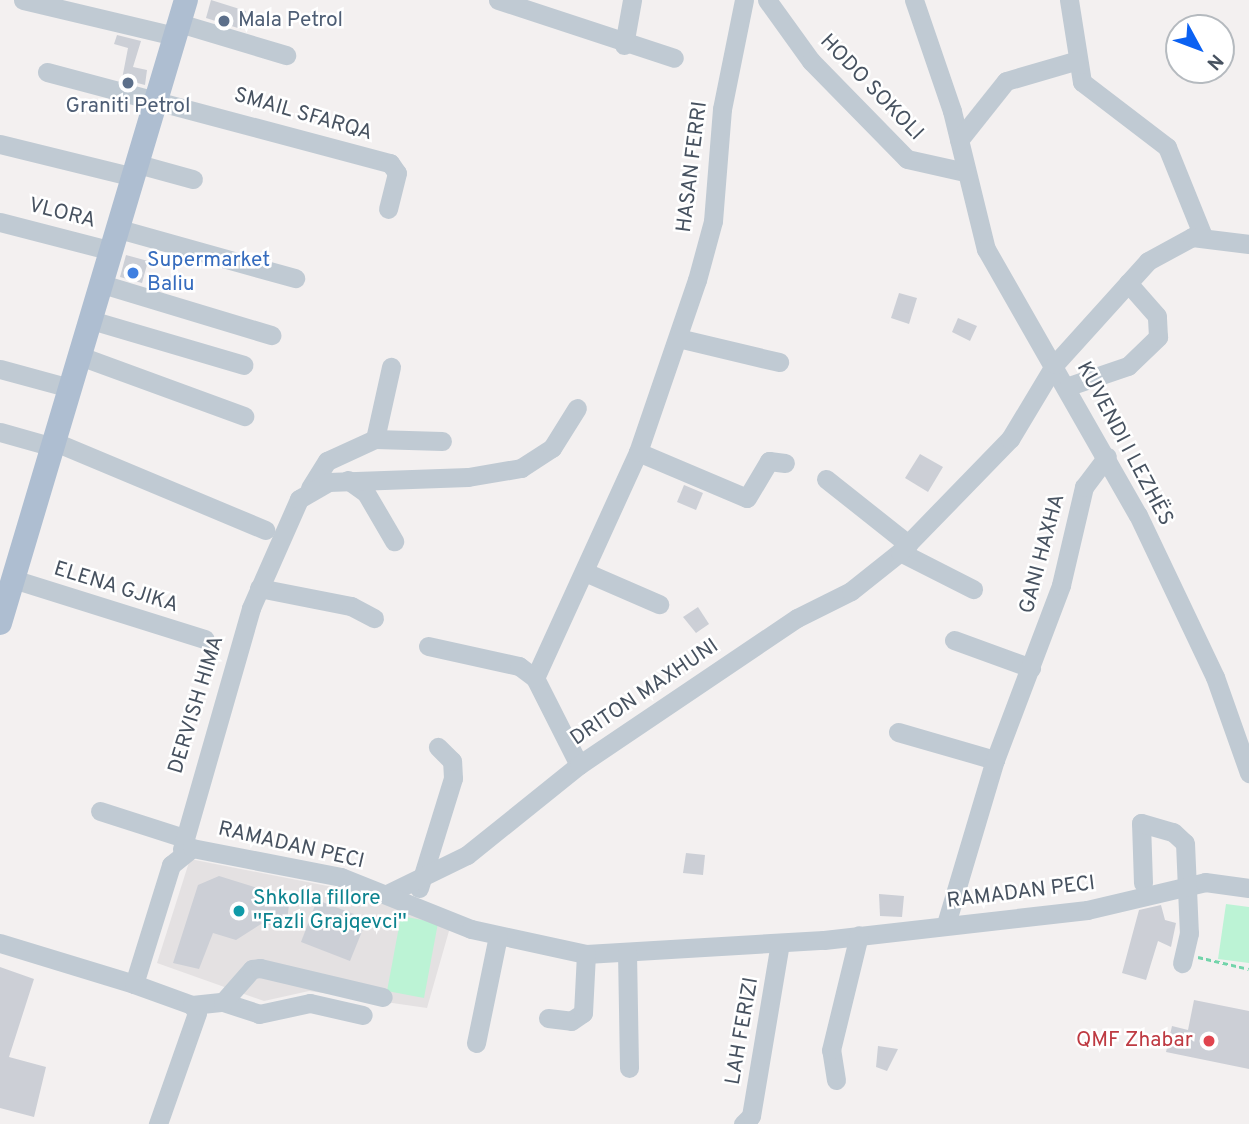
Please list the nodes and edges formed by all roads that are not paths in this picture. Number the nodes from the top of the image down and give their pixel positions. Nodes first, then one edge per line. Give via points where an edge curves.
1 (23, 0) edge
2 (498, 0) edge
3 (632, 0) edge
4 (744, 0) edge
5 (767, 0) edge
6 (914, 0) edge
7 (1069, 0) edge
8 (180, 20) edge
9 (624, 45) junction
10 (286, 55) dead end
11 (674, 58) dead end
12 (1075, 61) junction
13 (47, 72) dead end
14 (157, 97) junction
15 (959, 141) junction
16 (0, 144) edge
17 (136, 171) junction
18 (965, 172) junction
19 (192, 179) dead end
20 (388, 209) dead end
21 (0, 222) edge
22 (1203, 236) junction
23 (116, 240) junction
24 (1249, 244) edge
25 (295, 278) dead end
26 (1128, 283) junction
27 (102, 284) junction
28 (91, 320) junction
29 (271, 335) dead end
30 (678, 338) junction
31 (80, 356) junction
32 (779, 362) dead end
33 (1055, 364) junction
34 (244, 365) dead end
35 (391, 367) dead end
36 (0, 369) edge
37 (1069, 386) junction
38 (70, 388) junction
39 (577, 408) dead end
40 (244, 416) dead end
41 (0, 432) edge
42 (375, 439) junction
43 (442, 441) dead end
44 (54, 445) junction
45 (638, 452) junction
46 (1107, 457) junction
47 (785, 463) dead end
48 (348, 480) junction
49 (826, 480) dead end
50 (169, 486) junction
51 (310, 488) junction
52 (254, 512) dead end
53 (265, 530) dead end
54 (394, 541) dead end
55 (904, 548) junction
56 (9, 572) edge
57 (585, 572) junction
58 (259, 588) junction
59 (973, 589) dead end
60 (660, 604) dead end
61 (374, 618) dead end
62 (0, 623) edge
63 (205, 639) dead end
64 (954, 640) dead end
65 (428, 646) dead end
66 (1031, 668) junction
67 (535, 678) junction
68 (898, 732) dead end
69 (438, 747) dead end
70 (996, 760) junction
71 (579, 765) junction
72 (1249, 773) edge
73 (100, 811) dead end
74 (182, 843) junction
75 (421, 881) junction
76 (1143, 883) dead end
77 (1186, 885) junction
78 (1249, 888) edge
79 (387, 894) junction
80 (415, 906) junction
81 (946, 924) junction
82 (859, 935) junction
83 (498, 936) junction
84 (0, 943) edge
85 (780, 943) junction
86 (627, 952) junction
87 (586, 954) junction
88 (1183, 958) road end
89 (134, 984) junction
90 (383, 996) dead end
91 (223, 1002) junction
92 (192, 1005) junction
93 (363, 1015) dead end
94 (548, 1018) dead end
95 (476, 1043) dead end
96 (629, 1068) dead end
97 (836, 1080) dead end
98 (158, 1124) edge
99 (743, 1124) edge

1 - 8 street
2 - 9 street
3 - 9 street
4 - 30 street, HASAN FERRI via 722,109 713,220
5 - 18 street, HODO SOKOLI via 811,61 907,159
6 - 15 street, KUVENDI I LEZHËS
7 - 12 street
8 - 10 street
8 - 14 main road
9 - 11 street
12 - 15 street via 1006,81
12 - 22 street via 1090,92 1167,147
13 - 14 street
14 - 17 main road
14 - 20 street, SMAIL SFARQA via 394,165
15 - 18 street, KUVENDI I LEZHËS
16 - 17 street
17 - 19 street
17 - 23 main road
18 - 33 street, KUVENDI I LEZHËS via 986,249
21 - 23 street, VLORA
22 - 24 street
22 - 26 street, DRITON MAXHUNI via 1168,248
23 - 25 street, VLORA
23 - 27 main road
26 - 33 street, DRITON MAXHUNI
26 - 37 street via 1157,316 1158,337 1128,366
27 - 28 main road
27 - 29 street
28 - 31 main road
28 - 34 street
30 - 32 street
30 - 45 street, HASAN FERRI
31 - 38 main road
31 - 40 street
33 - 37 street, KUVENDI I LEZHËS
33 - 55 street, DRITON MAXHUNI via 1010,439
35 - 42 street
36 - 38 street
37 - 46 street, KUVENDI I LEZHËS
38 - 44 main road
39 - 48 street via 552,448 521,468 468,477
41 - 44 street
42 - 43 street, DERVISH HIMA
42 - 51 street, DERVISH HIMA via 327,461
44 - 50 street
44 - 56 main road
45 - 47 street via 747,498 769,461
45 - 57 street, HASAN FERRI
46 - 66 street, GANI HAXHA via 1084,487 1061,585
46 - 72 street, KUVENDI I LEZHËS via 1215,677
48 - 51 street
48 - 54 street via 366,493
49 - 55 street
50 - 52 street via 177,483
50 - 53 street
51 - 58 street, DERVISH HIMA via 290,513
55 - 59 street
55 - 71 street, DRITON MAXHUNI via 852,591 797,618
56 - 62 main road
56 - 63 street, ELENA GJIKA
57 - 60 street
57 - 67 street, HASAN FERRI
58 - 61 street via 351,606
58 - 74 street, DERVISH HIMA
64 - 66 street
65 - 67 street via 519,666
66 - 70 street, GANI HAXHA
67 - 71 street
68 - 70 street
69 - 75 street via 452,761 453,778
70 - 81 street, GANI HAXHA
71 - 75 street, DRITON MAXHUNI via 476,848
73 - 74 street
74 - 79 street, RAMADAN PECI via 282,863
74 - 89 street
75 - 79 street, DRITON MAXHUNI
75 - 80 street
76 - 77 street via 1140,823 1182,839
77 - 78 street, RAMADAN PECI
77 - 81 street, RAMADAN PECI via 1087,911
77 - 88 street
79 - 80 street, RAMADAN PECI
80 - 83 street, RAMADAN PECI
81 - 82 street, RAMADAN PECI
82 - 85 street, RAMADAN PECI
82 - 97 street via 831,1050
83 - 87 street, RAMADAN PECI
83 - 95 street
84 - 89 street
85 - 86 street, RAMADAN PECI
85 - 99 street, LAH FERIZI via 751,1116
86 - 87 street, RAMADAN PECI
86 - 96 street
87 - 94 street via 583,1013 571,1021
89 - 92 street
90 - 91 street via 260,968 245,975
91 - 92 street
91 - 93 street via 259,1014 310,1003
92 - 98 street via 195,1023

